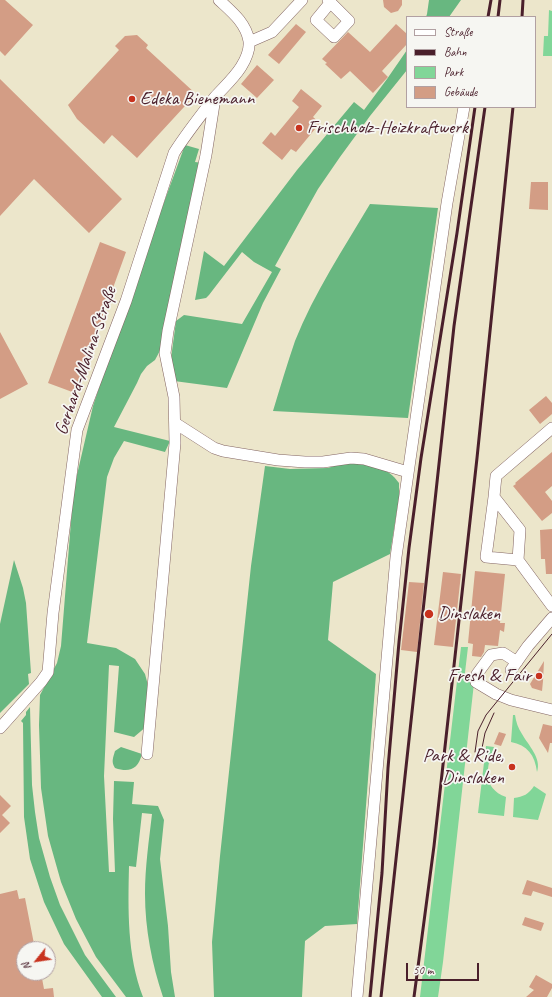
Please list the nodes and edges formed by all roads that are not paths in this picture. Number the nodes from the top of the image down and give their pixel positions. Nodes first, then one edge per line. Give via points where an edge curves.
1 (219, 0) edge
2 (302, 0) edge
3 (249, 42) junction
4 (215, 97) junction
5 (464, 108) edge
6 (175, 423) junction
7 (552, 428) edge
8 (408, 472) junction
9 (494, 497) junction
10 (518, 560) junction
11 (552, 588) edge
12 (541, 591) junction
13 (552, 606) edge
14 (552, 618) edge
15 (552, 710) edge
16 (0, 728) edge
17 (147, 754) dead end
18 (357, 997) edge

1 - 3 street via 245,26
2 - 3 street via 272,32
3 - 4 street, Gerhard-Malina-Straße via 248,54 241,67
4 - 6 street via 206,156 165,353 174,397
4 - 16 street, Gerhard-Malina-Straße via 174,153 126,302 77,430 53,613 48,672
5 - 8 street via 447,203
6 - 8 street via 223,451 305,462 364,459
6 - 17 street
7 - 9 street via 496,476
8 - 18 street via 396,557
9 - 10 street via 520,530
9 - 10 street via 486,557
10 - 12 street
11 - 12 street
12 - 13 street
14 - 15 street via 514,666 503,653 491,655 477,674 476,682 509,699

